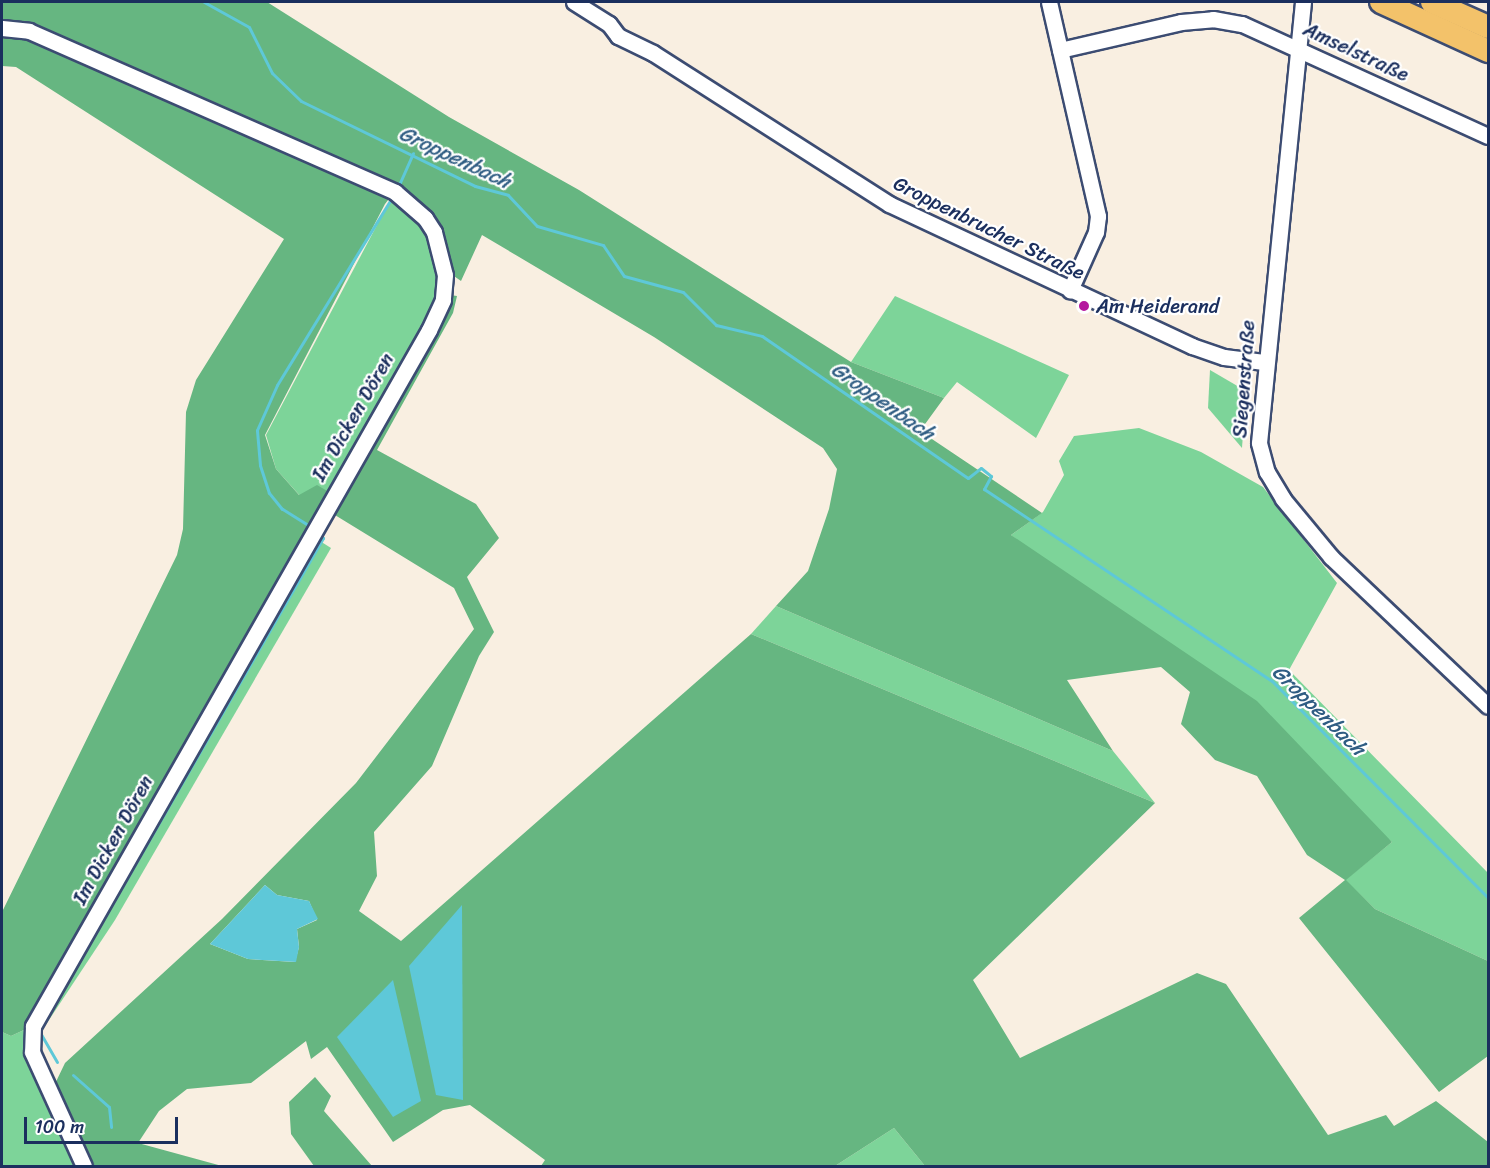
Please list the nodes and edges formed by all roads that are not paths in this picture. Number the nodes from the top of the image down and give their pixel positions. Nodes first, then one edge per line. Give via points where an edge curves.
1 (574, 2) edge
2 (1049, 2) edge
3 (1303, 2) edge
4 (1381, 2) edge
5 (1432, 2) edge
6 (1488, 27) edge
7 (2, 28) edge
8 (1298, 48) junction
9 (1060, 50) junction
10 (1488, 51) edge
11 (1488, 136) edge
12 (1070, 290) junction
13 (1264, 362) junction
14 (1488, 706) edge
15 (84, 1167) edge

1 - 12 street, Groppenbrucher Straße via 642,39 654,53 889,204
2 - 9 street
3 - 8 street, Siegenstraße
4 - 10 highway
5 - 6 highway
7 - 15 street, Im Dicken Dören via 29,31 395,192 411,204 434,232 445,275 443,300 429,330 42,1009 30,1039 43,1080
8 - 9 street, Amselstraße via 1242,24 1213,19 1181,22
8 - 11 street, Amselstraße
8 - 13 street, Siegenstraße
9 - 12 street via 1098,216 1096,232
12 - 13 street, Groppenbrucher Straße via 1210,353
13 - 14 street, Siegenstraße via 1259,443 1267,472 1283,499 1330,557

